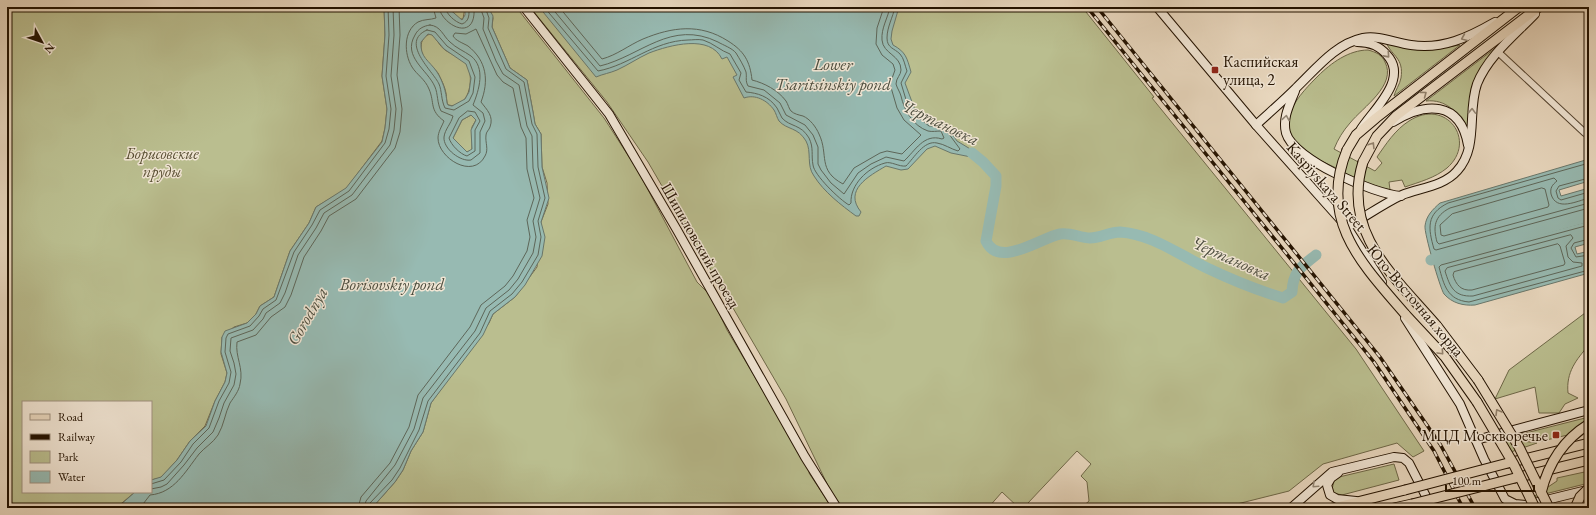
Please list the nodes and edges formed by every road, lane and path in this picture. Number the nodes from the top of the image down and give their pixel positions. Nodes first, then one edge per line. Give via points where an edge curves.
1 (524, 7) edge
2 (1154, 7) edge
3 (1157, 7) edge
4 (1519, 7) edge
5 (1540, 7) edge
6 (1511, 14) junction
7 (1352, 42) junction
8 (1189, 47) junction
9 (1498, 52) junction
10 (1296, 88) junction
11 (1256, 125) junction
12 (1384, 128) junction
13 (1356, 135) junction
14 (1589, 135) edge
15 (1469, 150) junction
16 (1401, 196) junction
17 (1347, 227) junction
18 (1589, 410) edge
19 (1589, 424) edge
20 (1476, 440) junction
21 (1589, 443) edge
22 (1589, 460) edge
23 (1343, 470) junction
24 (1589, 489) edge
25 (1359, 502) junction
26 (837, 508) edge
27 (1291, 508) edge
28 (1333, 508) edge
29 (1394, 508) edge
30 (1432, 508) edge
31 (1535, 508) edge
32 (1539, 508) edge
33 (1549, 508) edge
34 (1575, 508) edge

1 - 26 main road, Шипиловский проезд via 609,114 805,457
2 - 8 main road, Kaspiyskaya Street
3 - 8 main road, Kaspiyskaya Street
4 - 6 main road, Юго-Восточная хорда
5 - 9 main road
12 -> 5 main road, Юго-Восточная хорда via 1415,101
6 -> 7 main road via 1466,37 1440,45 1413,46 1375,37
6 - 13 main road, Юго-Восточная хорда via 1406,93
7 - 10 main road via 1332,54
7 -> 13 main road via 1366,43 1384,51 1392,61 1395,73 1392,86
8 - 11 main road, Kaspiyskaya Street
9 - 14 street
15 -> 9 main road via 1474,94 1485,68
10 - 11 main road
16 -> 10 main road via 1366,188 1308,158 1296,149 1288,138 1285,125 1287,111
11 - 17 main road, Kaspiyskaya Street
12 - 15 main road via 1421,108 1435,108 1448,112 1456,119 1465,134
33 -> 12 main road, Юго-Восточная хорда, bridge via 1486,392 1366,236 1359,217 1357,183 1363,162
13 -> 31 main road, Юго-Восточная хорда, bridge via 1347,150 1338,176 1339,212 1349,241 1375,278 1464,382 1504,446
15 - 16 main road via 1462,166 1449,178
16 - 17 main road
17 - 20 main road, Kaspiyskaya Street via 1460,404
18 - 20 main road
19 - 32 main road, bridge via 1570,438 1552,462 1543,484
20 - 24 main road, Kaspiyskaya Street via 1501,493 1509,502 1532,504
21 - 25 main road, bridge
22 - 29 main road, bridge
23 - 25 main road via 1331,478 1327,485 1330,495 1337,499
23 -> 27 main road via 1325,476
23 - 30 main road via 1394,457 1403,458 1412,468
24 - 34 main road, bridge
25 - 28 main road

